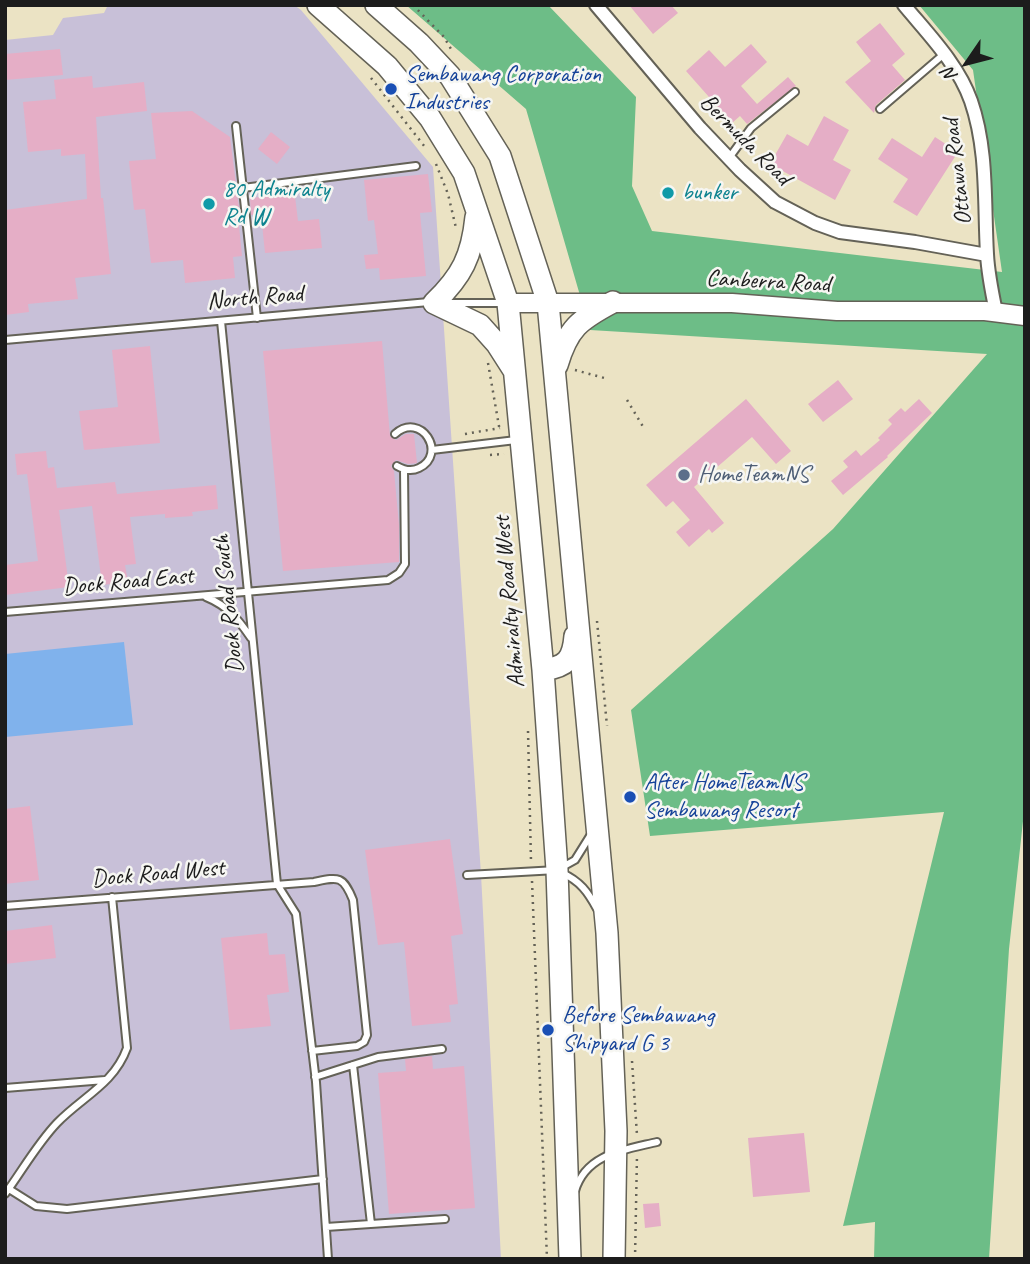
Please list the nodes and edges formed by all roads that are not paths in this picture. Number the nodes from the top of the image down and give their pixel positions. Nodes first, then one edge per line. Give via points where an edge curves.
1 (318, 5) edge
2 (376, 5) edge
3 (596, 5) edge
4 (904, 5) edge
5 (944, 54) junction
6 (795, 92) dead end
7 (880, 109) dead end
8 (236, 126) dead end
9 (729, 158) junction
10 (416, 166) dead end
11 (243, 188) junction
12 (477, 210) junction
13 (987, 255) junction
14 (613, 302) junction
15 (434, 303) junction
16 (508, 303) junction
17 (548, 303) junction
18 (996, 312) junction
19 (1025, 316) edge
20 (257, 318) junction
21 (221, 321) junction
22 (5, 340) edge
23 (565, 370) junction
24 (516, 374) junction
25 (395, 434) dead end
26 (512, 440) junction
27 (432, 450) junction
28 (397, 466) dead end
29 (404, 470) junction
30 (247, 592) junction
31 (203, 595) junction
32 (578, 610) junction
33 (5, 612) edge
34 (252, 640) junction
35 (543, 670) junction
36 (596, 814) junction
37 (557, 870) junction
38 (467, 875) dead end
39 (277, 884) junction
40 (112, 897) junction
41 (5, 906) edge
42 (607, 933) junction
43 (442, 1049) dead end
44 (312, 1051) junction
45 (353, 1065) junction
46 (315, 1077) junction
47 (107, 1080) junction
48 (5, 1088) edge
49 (657, 1142) dead end
50 (616, 1153) junction
51 (323, 1179) junction
52 (7, 1192) edge
53 (569, 1217) junction
54 (445, 1219) dead end
55 (371, 1224) junction
56 (326, 1227) junction
57 (328, 1259) edge
58 (570, 1259) edge
59 (614, 1259) edge

1 - 12 main road, Admiralty Road West via 387,65 430,118 464,173
2 - 17 main road via 450,76 500,156
3 - 9 street, Bermuda Road
4 - 5 street, Ottawa Road
5 - 7 lane
5 - 13 street, Ottawa Road via 970,100 981,142
6 - 9 lane via 751,128
8 - 11 lane
9 - 13 street, Bermuda Road via 775,202 815,223 840,232
10 - 11 lane
11 - 20 lane
12 - 15 main road via 472,249 451,286
12 - 16 main road, Admiralty Road West
13 - 18 street, Ottawa Road
14 - 17 main road, Canberra Road
14 - 18 main road, Canberra Road
14 - 23 main road via 583,318 570,331 563,345
15 - 16 lane, North Road
15 - 20 lane, North Road
15 - 24 main road via 480,325
16 - 17 main road, Canberra Road
16 - 24 main road, Admiralty Road West
17 - 23 main road
18 - 19 main road, Canberra Road
20 - 21 lane, North Road
21 - 22 lane, North Road
21 - 30 lane, Dock Road South
23 - 32 main road
24 - 26 main road, Admiralty Road West
25 - 27 lane via 406,427 416,428 430,440
26 - 27 lane
26 - 35 main road, Admiralty Road West
27 - 29 lane via 423,466
28 - 29 lane
29 - 30 lane, Dock Road East via 405,564 399,573 388,580
30 - 31 lane, Dock Road East
30 - 34 lane, Dock Road South
31 - 33 lane, Dock Road East
31 - 34 lane via 235,615
32 - 35 main road via 569,660 559,668
32 - 36 main road
34 - 39 lane, Dock Road South
35 - 37 main road, Admiralty Road West
36 - 37 lane via 580,853
36 - 42 main road
37 - 38 lane
37 - 42 lane via 576,879 587,892
37 - 53 main road, Admiralty Road West
39 - 40 lane, Dock Road West
39 - 44 lane via 296,914
39 - 44 lane, Dock Road West via 336,878 348,887 353,900 368,1035 357,1046
40 - 41 lane, Dock Road West
40 - 47 lane via 127,1048 121,1065
42 - 50 main road
43 - 45 lane
44 - 46 lane
45 - 46 lane
45 - 55 lane
46 - 51 lane
47 - 48 lane
47 - 52 lane via 56,1124
49 - 50 lane
50 - 53 lane via 585,1169
50 - 59 main road
51 - 52 lane via 67,1209 36,1206
51 - 56 lane
53 - 58 main road, Admiralty Road West
54 - 55 lane
55 - 56 lane
56 - 57 lane

